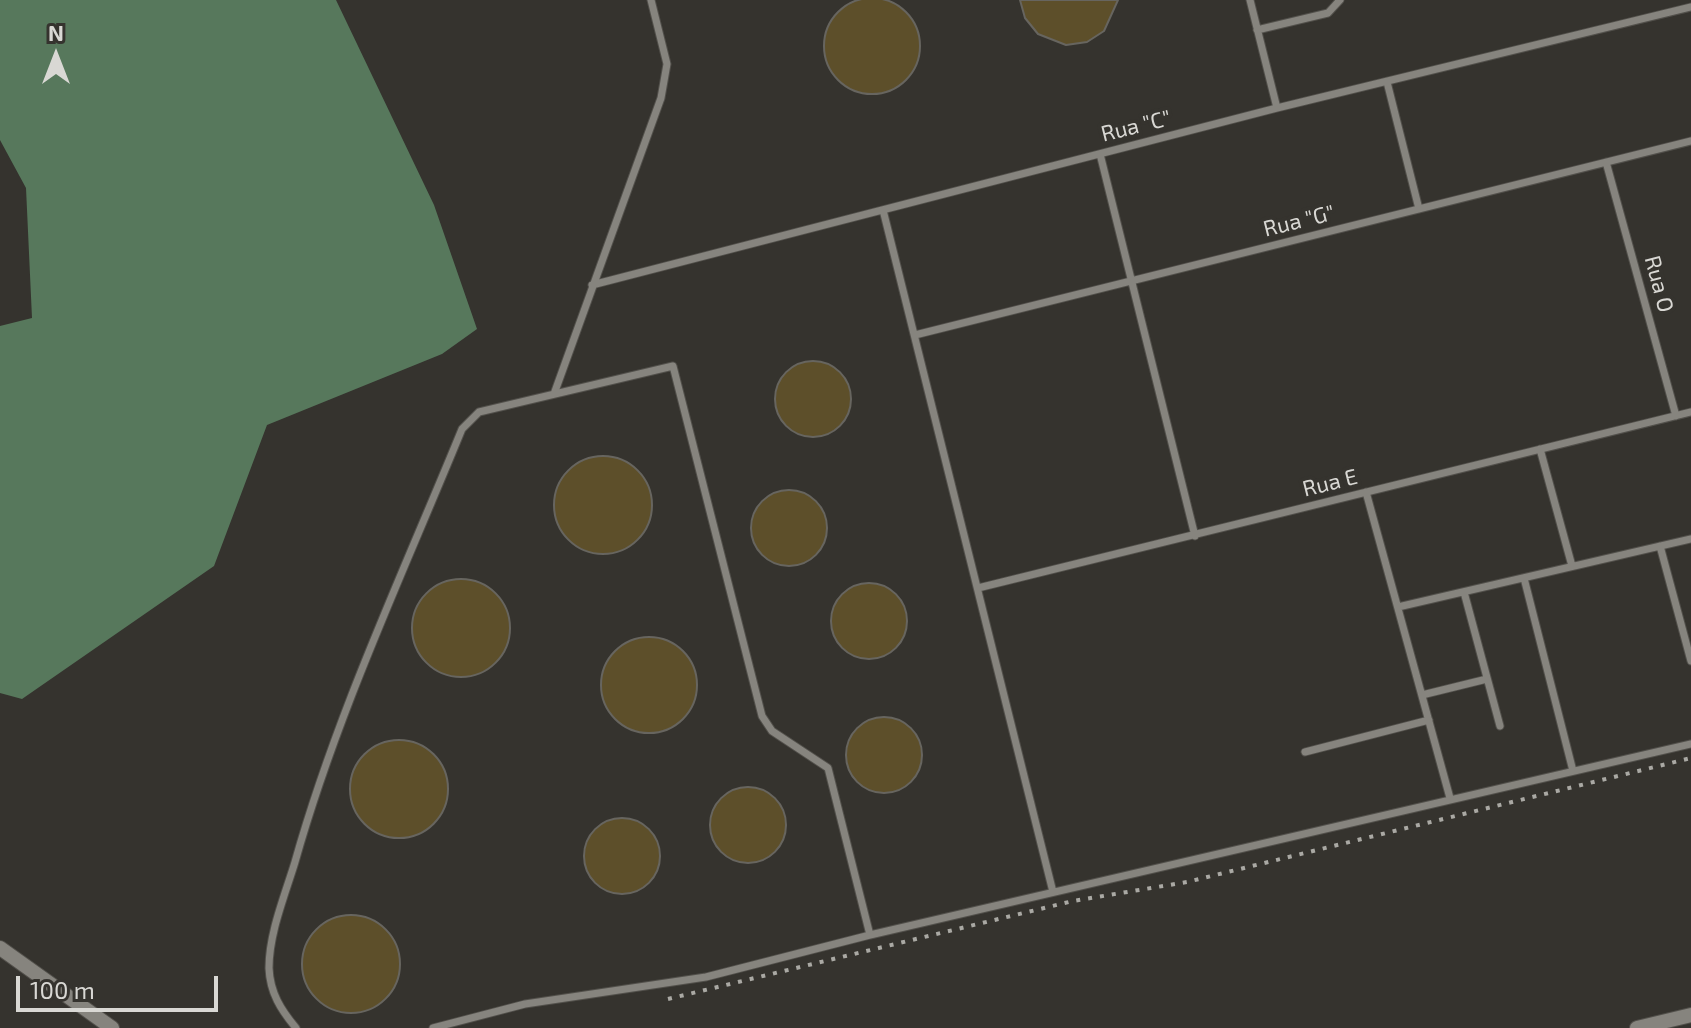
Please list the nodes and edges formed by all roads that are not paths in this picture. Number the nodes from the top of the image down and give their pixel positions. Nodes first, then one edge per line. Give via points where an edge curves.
1 (651, 0) edge
2 (1250, 0) edge
3 (1340, 0) edge
4 (1691, 7) edge
5 (1257, 30) junction
6 (1387, 82) junction
7 (1277, 108) junction
8 (1691, 141) edge
9 (1100, 154) junction
10 (1606, 162) junction
11 (1419, 209) junction
12 (883, 210) junction
13 (1131, 281) junction
14 (592, 285) junction
15 (915, 335) junction
16 (554, 394) junction
17 (1691, 412) edge
18 (1676, 416) junction
19 (1540, 449) junction
20 (1366, 492) junction
21 (1195, 536) junction
22 (1691, 539) edge
23 (1660, 546) junction
24 (1572, 566) junction
25 (1524, 578) junction
26 (978, 588) junction
27 (1464, 592) junction
28 (1398, 607) junction
29 (1691, 661) edge
30 (1487, 679) junction
31 (1422, 695) junction
32 (1429, 720) junction
33 (1500, 726) dead end
34 (1691, 744) edge
35 (1305, 752) dead end
36 (1573, 771) junction
37 (1450, 798) junction
38 (1053, 892) junction
39 (870, 935) junction
40 (0, 948) edge
41 (1691, 1015) edge
42 (112, 1028) edge
43 (296, 1028) edge
44 (433, 1028) edge
45 (1637, 1028) edge

1 - 14 lane via 666,74
2 - 5 lane
3 - 5 lane via 1328,13
4 - 6 lane, Rua "C"
5 - 7 lane
6 - 7 lane, Rua "C"
6 - 11 lane
7 - 9 lane, Rua "C"
8 - 10 lane, Rua "G"
9 - 12 lane, Rua "C"
9 - 13 lane
10 - 11 lane, Rua "G"
10 - 18 lane, Rua O
11 - 13 lane, Rua "G"
12 - 14 lane, Rua "C"
12 - 15 lane
13 - 15 lane, Rua "G"
13 - 21 lane
14 - 16 lane
15 - 26 lane
16 - 39 lane via 673,366 762,716 772,731 828,768
16 - 43 lane via 479,412 466,422 342,721 316,786 271,952 272,989
17 - 18 lane, Rua E
18 - 19 lane, Rua E
19 - 20 lane, Rua E
19 - 24 lane
20 - 21 lane, Rua E
20 - 28 lane
21 - 26 lane, Rua E
22 - 23 lane
23 - 24 lane
23 - 29 lane
24 - 25 lane
25 - 27 lane
25 - 36 lane
26 - 38 lane
27 - 28 lane
27 - 30 lane
28 - 31 lane
30 - 31 lane
30 - 33 lane
31 - 32 lane
32 - 35 lane
32 - 37 lane
34 - 36 lane
36 - 37 lane
37 - 38 lane
38 - 39 lane
39 - 44 lane via 706,977 525,1004
40 - 42 street
41 - 45 street

